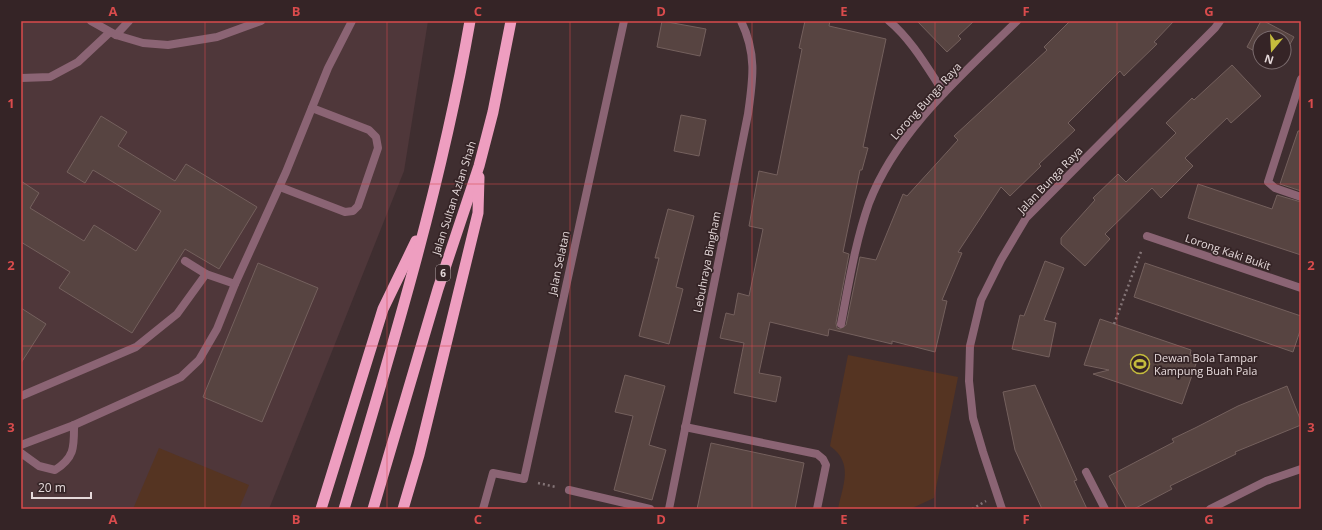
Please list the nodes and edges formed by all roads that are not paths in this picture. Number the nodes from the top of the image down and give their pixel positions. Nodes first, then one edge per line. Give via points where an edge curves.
1 (91, 21) edge
2 (129, 21) edge
3 (261, 21) edge
4 (352, 21) edge
5 (470, 21) edge
6 (511, 21) edge
7 (624, 21) edge
8 (741, 21) edge
9 (889, 21) edge
10 (1017, 21) edge
11 (1220, 21) edge
12 (112, 34) junction
13 (21, 78) edge
14 (1301, 79) edge
15 (944, 94) junction
16 (312, 108) junction
17 (479, 166) junction
18 (280, 187) junction
19 (1301, 197) edge
20 (429, 214) junction
21 (1147, 236) road end
22 (185, 261) dead end
23 (206, 274) junction
24 (235, 284) junction
25 (1301, 288) edge
26 (841, 324) dead end
27 (21, 396) edge
28 (74, 425) junction
29 (685, 427) junction
30 (21, 445) edge
31 (21, 453) edge
32 (1301, 469) edge
33 (1086, 472) dead end
34 (569, 490) road end
35 (321, 509) edge
36 (344, 509) edge
37 (373, 509) edge
38 (403, 509) edge
39 (483, 509) edge
40 (650, 509) edge
41 (669, 509) edge
42 (817, 509) edge
43 (1002, 509) edge
44 (1105, 509) edge
45 (1210, 509) edge

1 - 12 street
2 - 12 street
3 - 12 street via 217,37 168,45 143,43
4 - 16 street via 328,68
5 - 20 highway, Jalan Sultan Azlan Shah via 461,76
6 - 17 highway, Jalan Sultan Azlan Shah / 6 via 493,112
7 - 39 street, Jalan Selatan via 524,479 493,473
8 - 29 street, Lebuhraya Bingham via 752,47 753,79
9 - 15 street via 902,34
10 - 15 street, Lorong Bunga Raya
11 - 43 street, Jalan Bunga Raya via 1026,218 981,300 970,346 969,381 973,418
12 - 13 street via 78,62 50,77
14 - 19 street via 1268,182 1274,188
15 - 26 street, Lorong Bunga Raya via 901,144 870,202 855,248
16 - 18 street
16 - 18 street via 369,130 376,137 378,148 358,206 354,211 345,212
17 - 37 highway, Jalan Sultan Azlan Shah / 6 via 438,289
17 - 38 highway via 478,213 460,296
18 - 24 street
20 - 35 highway via 383,309
20 - 36 highway, Jalan Sultan Azlan Shah
21 - 25 street, Lorong Kaki Bukit
22 - 23 street
23 - 24 street
23 - 27 street via 177,314 136,347
24 - 28 street via 217,329 199,360 181,377
28 - 30 street
28 - 31 street via 74,445 67,462 55,470 39,466
29 - 41 street, Lebuhraya Bingham
29 - 42 street via 817,454 826,465
32 - 45 street via 1266,481
33 - 44 street
34 - 40 street

